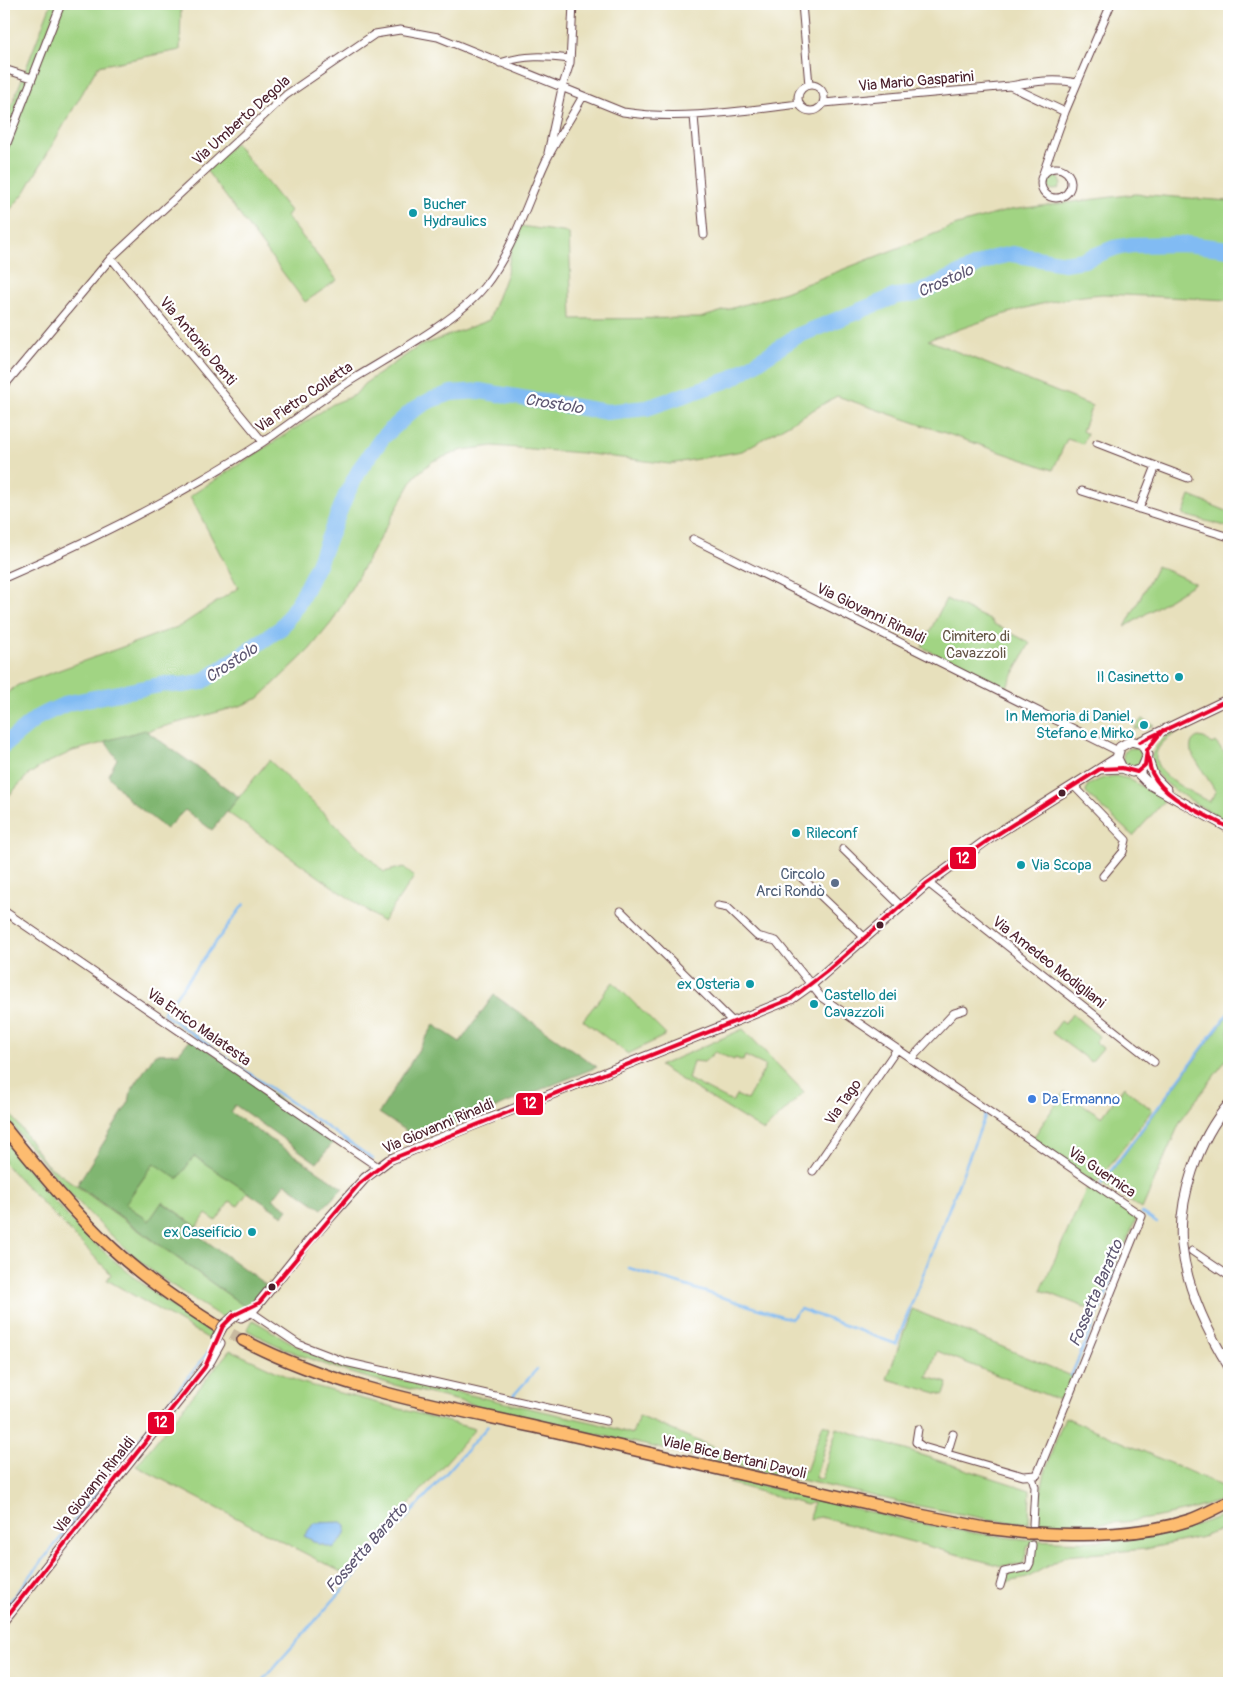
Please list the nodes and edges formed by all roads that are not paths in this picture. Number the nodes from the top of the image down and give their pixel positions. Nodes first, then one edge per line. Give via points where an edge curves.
1 (61, 4) edge
2 (573, 4) edge
3 (802, 4) edge
4 (1110, 5) edge
5 (570, 59) junction
6 (500, 63) junction
7 (4, 69) edge
8 (32, 78) junction
9 (1077, 83) junction
10 (809, 85) junction
11 (1010, 86) junction
12 (562, 88) junction
13 (583, 96) junction
14 (824, 103) junction
15 (799, 104) junction
16 (1065, 112) junction
17 (694, 116) junction
18 (4, 151) edge
19 (1049, 154) junction
20 (546, 161) junction
21 (1059, 169) junction
22 (1041, 180) junction
23 (704, 235) dead end
24 (111, 258) junction
25 (4, 386) edge
26 (263, 442) junction
27 (1097, 444) dead end
28 (1156, 466) junction
29 (1188, 478) dead end
30 (1082, 491) dead end
31 (1139, 509) junction
32 (1229, 537) edge
33 (693, 539) dead end
34 (4, 578) edge
35 (1229, 699) edge
36 (1163, 730) junction
37 (1139, 742) junction
38 (1147, 750) junction
39 (1117, 754) junction
40 (1148, 760) junction
41 (1122, 768) junction
42 (1100, 769) junction
43 (1137, 772) junction
44 (1074, 786) junction
45 (1170, 794) junction
46 (1229, 828) edge
47 (843, 849) dead end
48 (800, 876) dead end
49 (1103, 876) dead end
50 (928, 883) junction
51 (900, 905) junction
52 (718, 906) dead end
53 (4, 911) edge
54 (620, 911) dead end
55 (864, 937) junction
56 (812, 984) junction
57 (964, 1010) dead end
58 (733, 1022) junction
59 (896, 1049) junction
60 (911, 1059) junction
61 (1154, 1062) dead end
62 (1229, 1104) edge
63 (4, 1127) edge
64 (378, 1167) junction
65 (813, 1171) dead end
66 (1192, 1251) dead end
67 (1229, 1276) edge
68 (259, 1303) junction
69 (251, 1312) junction
70 (239, 1315) junction
71 (218, 1326) tunnel mouth
72 (243, 1340) tunnel mouth
73 (1229, 1367) edge
74 (606, 1421) dead end
75 (918, 1429) dead end
76 (954, 1434) dead end
77 (947, 1454) junction
78 (1032, 1477) junction
79 (1228, 1502) edge
80 (1033, 1530) junction
81 (1032, 1545) dead end
82 (1000, 1586) dead end
83 (4, 1620) edge

1 - 8 street
2 - 5 street, Via Pietro Colletta
3 - 10 street
4 - 9 street
5 - 6 street via 535,56
5 - 12 street, Via Pietro Colletta
6 - 12 street, Via Umberto Degola
6 - 24 street, Via Umberto Degola via 438,37 400,30 376,34 286,95
7 - 8 street
8 - 18 street
9 - 11 street, Via Mario Gasparini via 1057,80
9 - 16 street
10 - 14 street via 822,90
10 - 15 street via 799,92
11 - 14 street, Via Mario Gasparini
11 - 16 street
12 - 13 street
12 - 20 street, Via Pietro Colletta
13 - 17 street via 623,112 652,117
13 - 20 street, Via Pietro Colletta
14 - 15 street via 814,112 805,111
15 - 17 street
16 - 19 street
17 - 23 street
19 - 21 street
19 - 22 street
20 - 26 street, Via Pietro Colletta via 516,236 483,288 453,315 337,389
21 - 22 street via 1046,172
21 - 22 street via 1068,174 1071,184 1063,196 1049,197 1042,190
24 - 25 street, Via Umberto Degola
24 - 26 street, Via Antonio Denti
26 - 34 street, Via Pietro Colletta via 163,502 75,548
27 - 28 street
28 - 29 street
28 - 31 street
30 - 31 street
31 - 32 street
33 - 39 street, Via Giovanni Rinaldi
35 - 36 street, Via Giovanni Rinaldi
36 - 37 street, Via Giovanni Rinaldi
36 - 38 street, Via Giovanni Rinaldi
37 - 38 street
37 - 39 street, Via Giovanni Rinaldi via 1126,742
38 - 40 street
39 - 41 street
39 - 42 street, Via Giovanni Rinaldi
40 - 43 street
40 - 45 street via 1154,777
41 - 42 street
41 - 43 street
42 - 44 street, Via Giovanni Rinaldi
43 - 45 street via 1149,784
44 - 49 street via 1126,840 1123,852
44 - 50 street, Via Giovanni Rinaldi via 987,840
45 - 46 street
47 - 51 street
48 - 55 street
50 - 51 street, Via Giovanni Rinaldi
50 - 61 street, Via Amedeo Modigliani
51 - 55 street, Via Giovanni Rinaldi
52 - 56 street, Via Guernica via 728,908 757,936 776,941
53 - 64 street, Via Errico Malatesta
54 - 58 street
55 - 56 street, Via Giovanni Rinaldi
56 - 58 street, Via Giovanni Rinaldi via 791,999
56 - 59 street, Via Guernica via 821,997
57 - 60 street via 954,1013
58 - 64 street, Via Giovanni Rinaldi via 425,1144
59 - 60 street, Via Guernica
59 - 65 street, Via Tago
60 - 78 street, Via Guernica via 1142,1216 1046,1448 1041,1468
62 - 73 street via 1212,1127 1195,1164 1186,1198 1182,1246 1198,1306
63 - 71 highway via 67,1202 113,1249 159,1287
64 - 68 street, Via Giovanni Rinaldi via 352,1190
66 - 67 street
68 - 69 street, Via Giovanni Rinaldi
68 - 70 street, Via Giovanni Rinaldi
69 - 70 street, Via Giovanni Rinaldi
69 - 74 street via 309,1350 354,1365
70 - 83 street, Via Giovanni Rinaldi via 218,1342 205,1367
72 - 80 highway, Viale Bice Bertani Davoli via 343,1382 414,1400 978,1527
75 - 77 street via 916,1438 919,1445
76 - 77 street
77 - 78 street
78 - 80 street via 1035,1487
79 - 80 highway, Viale Bice Bertani Davoli via 1190,1520 1144,1529 1085,1534
81 - 82 street via 1028,1567 1004,1572

